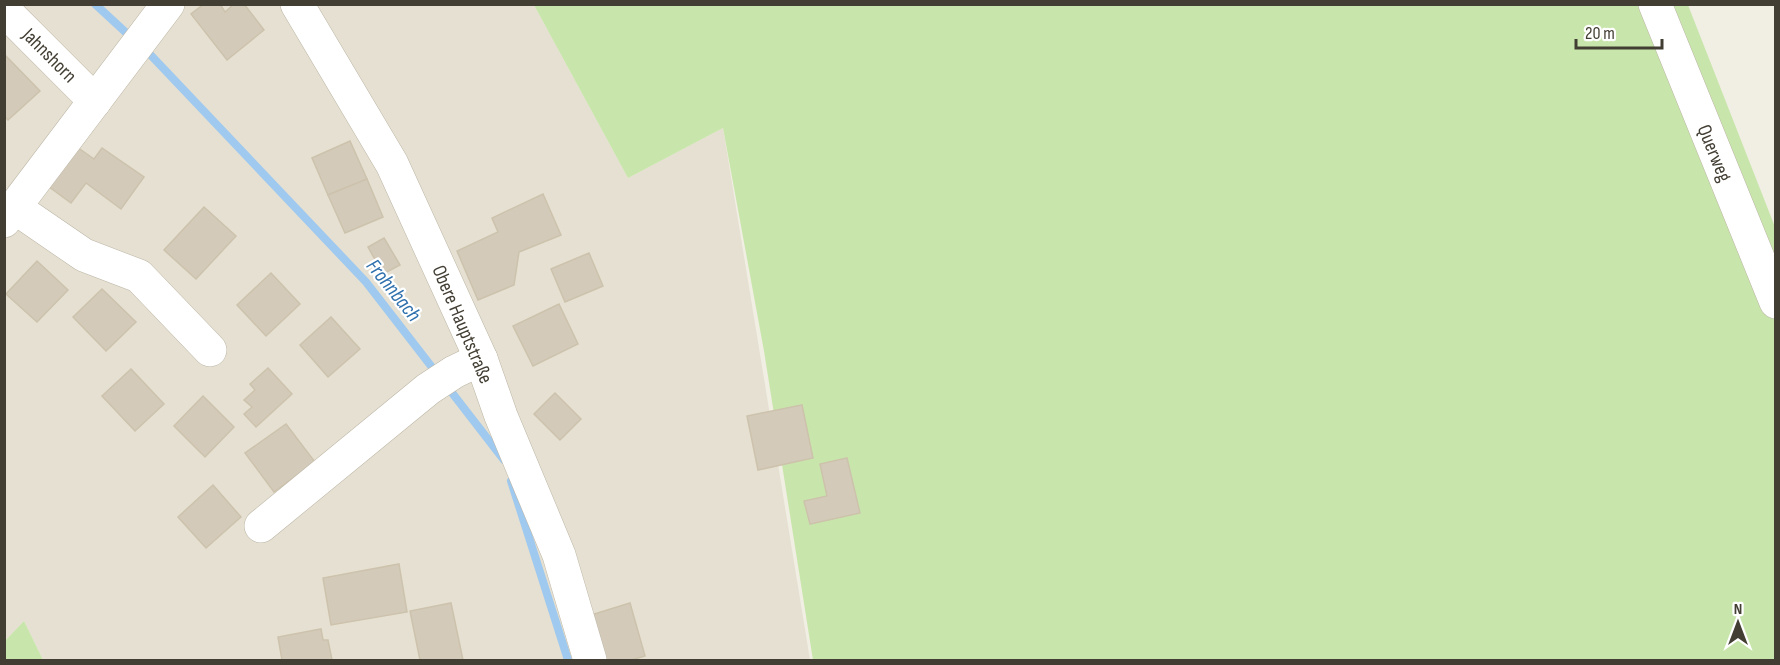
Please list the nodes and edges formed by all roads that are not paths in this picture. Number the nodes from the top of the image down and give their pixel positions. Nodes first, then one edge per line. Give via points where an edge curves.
1 (297, 4) edge
2 (1655, 4) edge
3 (4, 10) edge
4 (159, 16) edge
5 (104, 89) junction
6 (9, 214) edge
7 (1776, 302) edge
8 (210, 350) dead end
9 (454, 373) junction
10 (261, 526) dead end
11 (590, 660) edge

1 - 9 street, Obere Hauptstraße via 392,164
2 - 7 street, Querweg
3 - 5 street, Jahnshorn
4 - 5 street
5 - 6 street
6 - 8 street via 84,255 139,276
9 - 10 street
9 - 11 street, Obere Hauptstraße via 501,416 560,555

